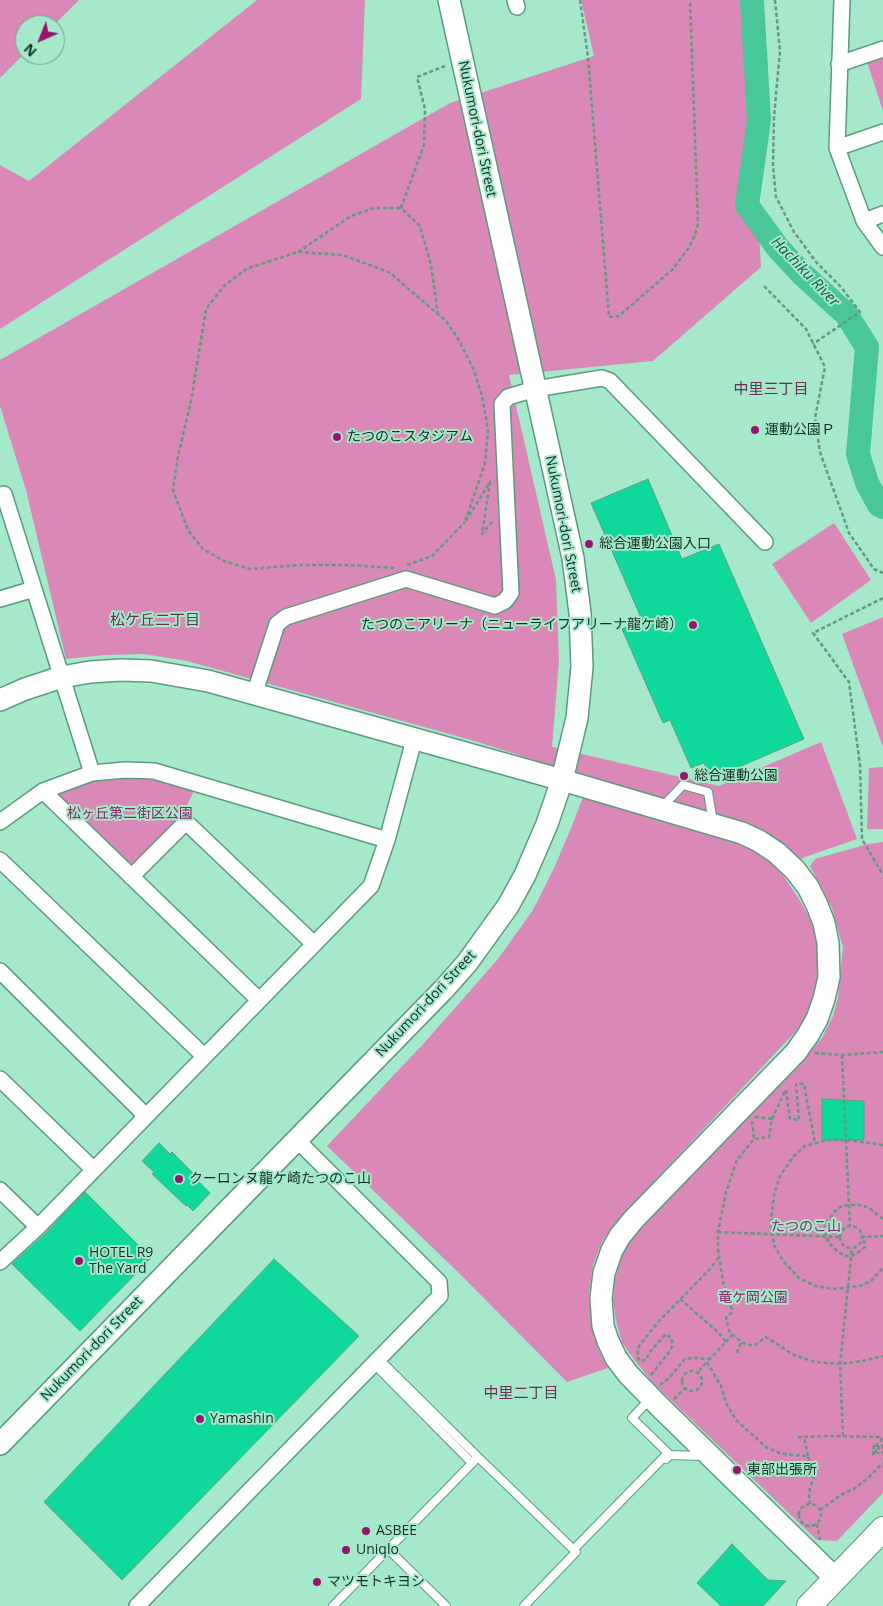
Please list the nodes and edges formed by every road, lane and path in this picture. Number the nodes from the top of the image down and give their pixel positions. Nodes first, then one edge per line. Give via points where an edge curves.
1 (449, 0) edge
2 (580, 0) edge
3 (690, 0) edge
4 (775, 0) edge
5 (842, 0) edge
6 (883, 49) edge
7 (839, 64) junction
8 (444, 66) dead end
9 (883, 132) edge
10 (837, 148) junction
11 (401, 208) junction
12 (883, 214) edge
13 (864, 221) junction
14 (883, 247) edge
15 (298, 252) junction
16 (764, 286) dead end
17 (438, 315) junction
18 (813, 344) junction
19 (535, 389) junction
20 (0, 496) edge
21 (498, 515) dead end
22 (465, 522) junction
23 (765, 542) dead end
24 (406, 565) dead end
25 (397, 568) dead end
26 (883, 573) edge
27 (34, 589) junction
28 (883, 598) edge
29 (0, 599) edge
30 (62, 677) junction
31 (254, 695) junction
32 (0, 700) edge
33 (414, 740) junction
34 (92, 773) junction
35 (562, 780) junction
36 (43, 791) junction
37 (660, 810) junction
38 (0, 822) edge
39 (714, 825) junction
40 (387, 840) junction
41 (0, 860) edge
42 (883, 875) edge
43 (131, 877) junction
44 (314, 944) junction
45 (0, 971) edge
46 (259, 1000) junction
47 (796, 1052) junction
48 (883, 1052) edge
49 (842, 1055) junction
50 (204, 1056) junction
51 (0, 1079) edge
52 (145, 1116) junction
53 (772, 1118) junction
54 (296, 1139) junction
55 (754, 1139) junction
56 (815, 1144) junction
57 (883, 1145) edge
58 (93, 1169) junction
59 (0, 1190) edge
60 (883, 1219) edge
61 (850, 1226) junction
62 (38, 1227) junction
63 (718, 1232) junction
64 (883, 1236) edge
65 (840, 1237) junction
66 (862, 1237) junction
67 (852, 1249) dead end
68 (851, 1256) junction
69 (720, 1257) junction
70 (0, 1262) edge
71 (883, 1268) edge
72 (680, 1299) junction
73 (732, 1335) junction
74 (726, 1342) junction
75 (741, 1342) junction
76 (737, 1353) dead end
77 (883, 1356) edge
78 (708, 1360) junction
79 (376, 1362) junction
80 (840, 1364) junction
81 (699, 1372) junction
82 (684, 1388) junction
83 (658, 1392) junction
84 (843, 1436) junction
85 (798, 1437) dead end
86 (804, 1437) junction
87 (0, 1444) edge
88 (874, 1445) dead end
89 (878, 1454) dead end
90 (883, 1454) edge
91 (710, 1456) junction
92 (808, 1456) junction
93 (475, 1460) junction
94 (883, 1463) edge
95 (810, 1504) junction
96 (820, 1510) junction
97 (817, 1524) junction
98 (883, 1529) edge
99 (821, 1546) dead end
100 (388, 1549) junction
101 (575, 1551) junction
102 (836, 1578) junction
103 (137, 1606) edge
104 (333, 1606) edge
105 (446, 1606) edge
106 (524, 1606) edge
107 (809, 1606) edge

1 - 19 street, Nukumori-dori Street
2 - 3 path via 588,57 609,317 619,316 673,269 695,235 698,223
4 - 18 path via 780,51 774,117 776,197 794,232 860,312
5 - 7 street
6 - 7 street
7 - 10 street
8 - 11 path via 417,78 426,109 424,146
9 - 10 street
10 - 13 street
11 - 15 path via 374,208 351,216
11 - 17 path via 420,226 431,265
12 - 13 street
13 - 14 street
15 - 17 path via 342,255 389,272
15 - 25 path via 246,269 224,286 206,309 192,401 173,490 188,530 203,549 224,561 250,569 301,565
16 - 18 path via 806,329
17 - 22 path via 457,337 473,368 488,430 485,462
18 - 26 path via 825,367 815,418 820,452 849,533 874,569
19 - 23 street via 602,378 610,381
19 - 31 street via 508,397 502,404 512,593 505,602 495,606 406,580 286,617 277,624
19 - 35 street, Nukumori-dori Street via 572,558 580,613 580,688 572,742
20 - 27 street via 4,494
21 - 22 path via 482,534 490,482
22 - 24 path via 432,556
27 - 29 street
27 - 30 street
28 - 42 path via 814,632 849,682 860,765 862,839
30 - 31 street via 121,670 151,672 208,681
30 - 32 street via 25,688
30 - 34 street
31 - 33 street
33 - 35 street
33 - 40 street
34 - 36 street
34 - 40 street via 154,771
35 - 37 street
35 - 54 street, Nukumori-dori Street via 548,824 525,876 488,935 443,990
36 - 38 street
36 - 43 street
37 - 39 street
37 - 39 lane via 683,785 708,792
39 - 47 street via 750,837 777,853 795,870 818,905 828,943 829,977 817,1019
40 - 44 street via 371,886
41 - 50 street
43 - 44 street via 186,822
43 - 46 street
44 - 46 street
45 - 52 street
46 - 50 street
47 - 49 path
47 - 83 street via 634,1219 612,1250 604,1273 601,1298 603,1326 616,1358 628,1374
48 - 49 path
49 - 61 path
50 - 52 street
51 - 58 street
52 - 58 street
53 - 55 path via 769,1137
53 - 55 path via 751,1117
53 - 56 path via 786,1090 790,1119 798,1120 796,1084 804,1084
54 - 79 street via 439,1282 440,1296
54 - 87 street, Nukumori-dori Street
55 - 63 path via 737,1160
56 - 57 path via 848,1140
56 - 71 path via 805,1146 793,1156 780,1176 771,1222 774,1245 799,1278 816,1286 833,1289 860,1286 871,1281
58 - 62 street
59 - 62 street
60 - 68 path via 862,1206 840,1206 834,1211 825,1225 826,1236 837,1251
61 - 65 path via 842,1229
61 - 66 path via 858,1229
62 - 70 street
63 - 65 path
63 - 69 path
64 - 66 path
65 - 66 path via 840,1242 853,1248 859,1245
66 - 68 path via 865,1247
67 - 68 path
68 - 80 path
69 - 72 path
69 - 73 path via 724,1288 732,1309 726,1318
72 - 74 path via 719,1332
72 - 83 path via 639,1346 637,1356 640,1361 646,1360 663,1336 666,1334 671,1338 670,1351 650,1374
73 - 74 path
73 - 75 path
74 - 78 path
75 - 76 path
75 - 80 path via 755,1345 766,1337 802,1358
77 - 80 path
78 - 81 path
78 - 83 path via 685,1360 660,1385
78 - 92 path via 736,1420 766,1447 780,1453
79 - 93 lane
79 - 103 street
80 - 84 path
81 - 82 path via 688,1370 685,1373
81 - 82 path via 702,1386 694,1392
82 - 83 path
83 - 91 street
83 - 101 lane via 632,1418 668,1453
84 - 86 path
84 - 90 path via 881,1438
85 - 86 path
86 - 92 path
88 - 89 path via 873,1454 876,1455 879,1444
91 - 101 lane via 670,1455
91 - 102 street
92 - 95 path via 814,1478 810,1487
93 - 100 lane
93 - 101 lane
94 - 96 path via 855,1488
95 - 96 path
95 - 97 path via 800,1509 799,1517 805,1526
96 - 97 path via 821,1519
97 - 99 path
98 - 102 main road
100 - 104 lane
100 - 105 lane
101 - 106 lane
102 - 107 main road

